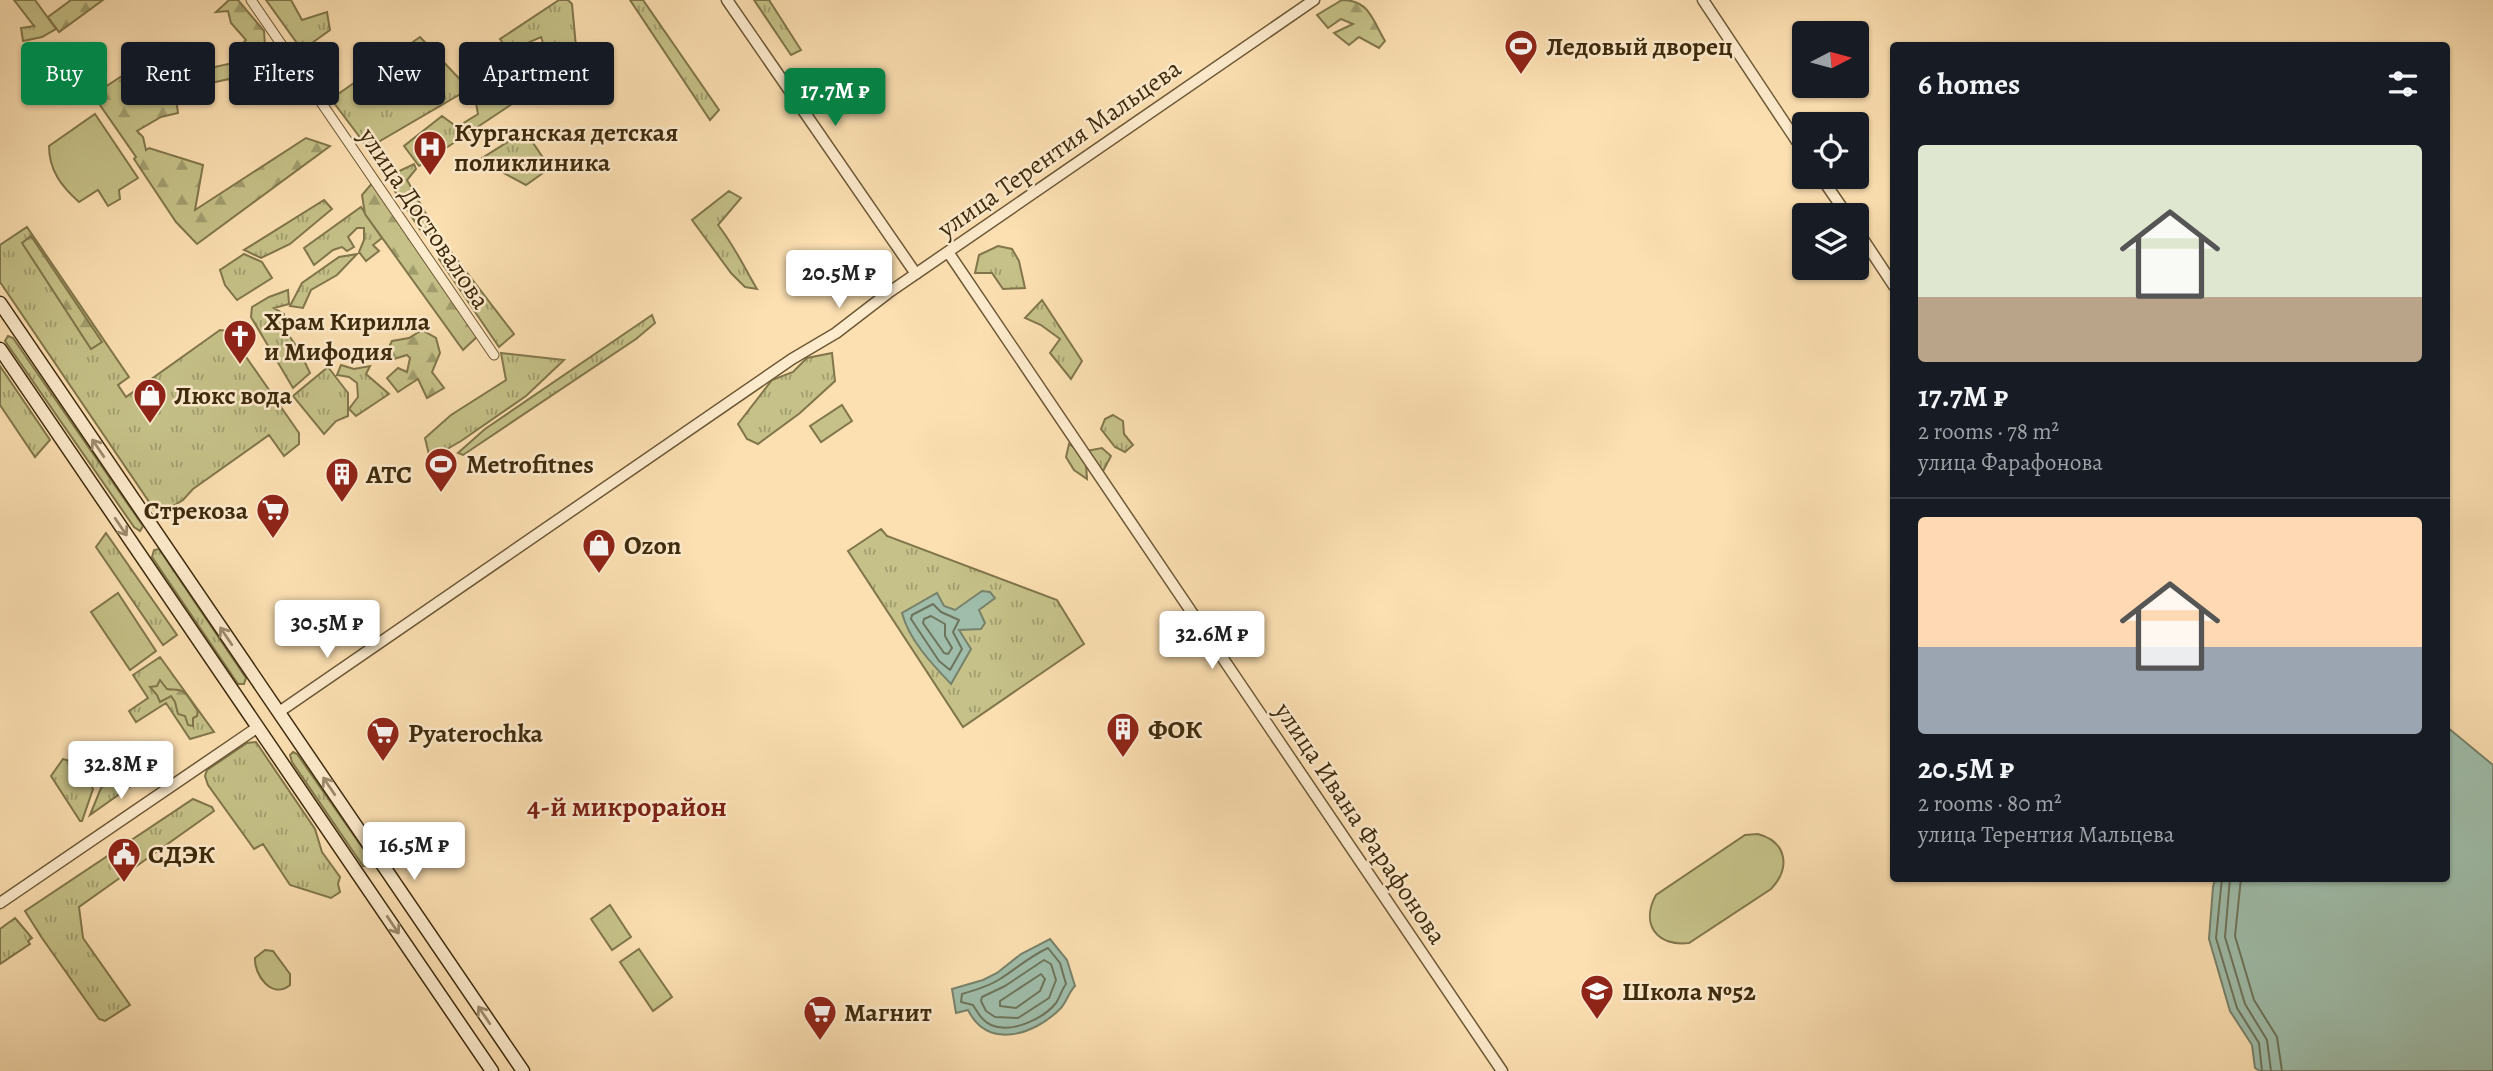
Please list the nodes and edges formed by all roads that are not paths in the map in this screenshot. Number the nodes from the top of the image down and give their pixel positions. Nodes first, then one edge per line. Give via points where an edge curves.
1 (251, 0) edge
2 (727, 0) edge
3 (1314, 0) edge
4 (1703, 0) edge
5 (1792, 134) edge
6 (1869, 248) edge
7 (948, 252) junction
8 (916, 274) junction
9 (1890, 280) edge
10 (0, 303) edge
11 (5, 321) edge
12 (0, 349) edge
13 (494, 355) dead end
14 (158, 535) junction
15 (137, 550) junction
16 (279, 712) junction
17 (258, 727) junction
18 (386, 870) junction
19 (365, 884) junction
20 (0, 903) edge
21 (471, 995) junction
22 (450, 1010) junction
23 (492, 1071) edge
24 (523, 1071) edge
25 (1502, 1071) edge

1 - 13 street, улица Достовалова
2 - 8 street
3 - 7 street, улица Терентия Мальцева
4 - 5 street
6 - 9 street
7 - 8 street, улица Терентия Мальцева
7 - 25 street, улица Ивана Фарафонова
8 - 16 street, улица Терентия Мальцева
10 - 11 main road
14 -> 11 main road
12 -> 15 main road
14 - 15 main road
16 -> 14 main road
15 - 17 main road
16 - 17 main road, улица Терентия Мальцева
18 -> 16 main road
17 - 19 main road
17 - 20 street, улица Терентия Мальцева
18 - 19 main road
18 - 21 main road
19 -> 22 main road
21 - 22 main road
24 -> 21 main road
22 - 23 main road

